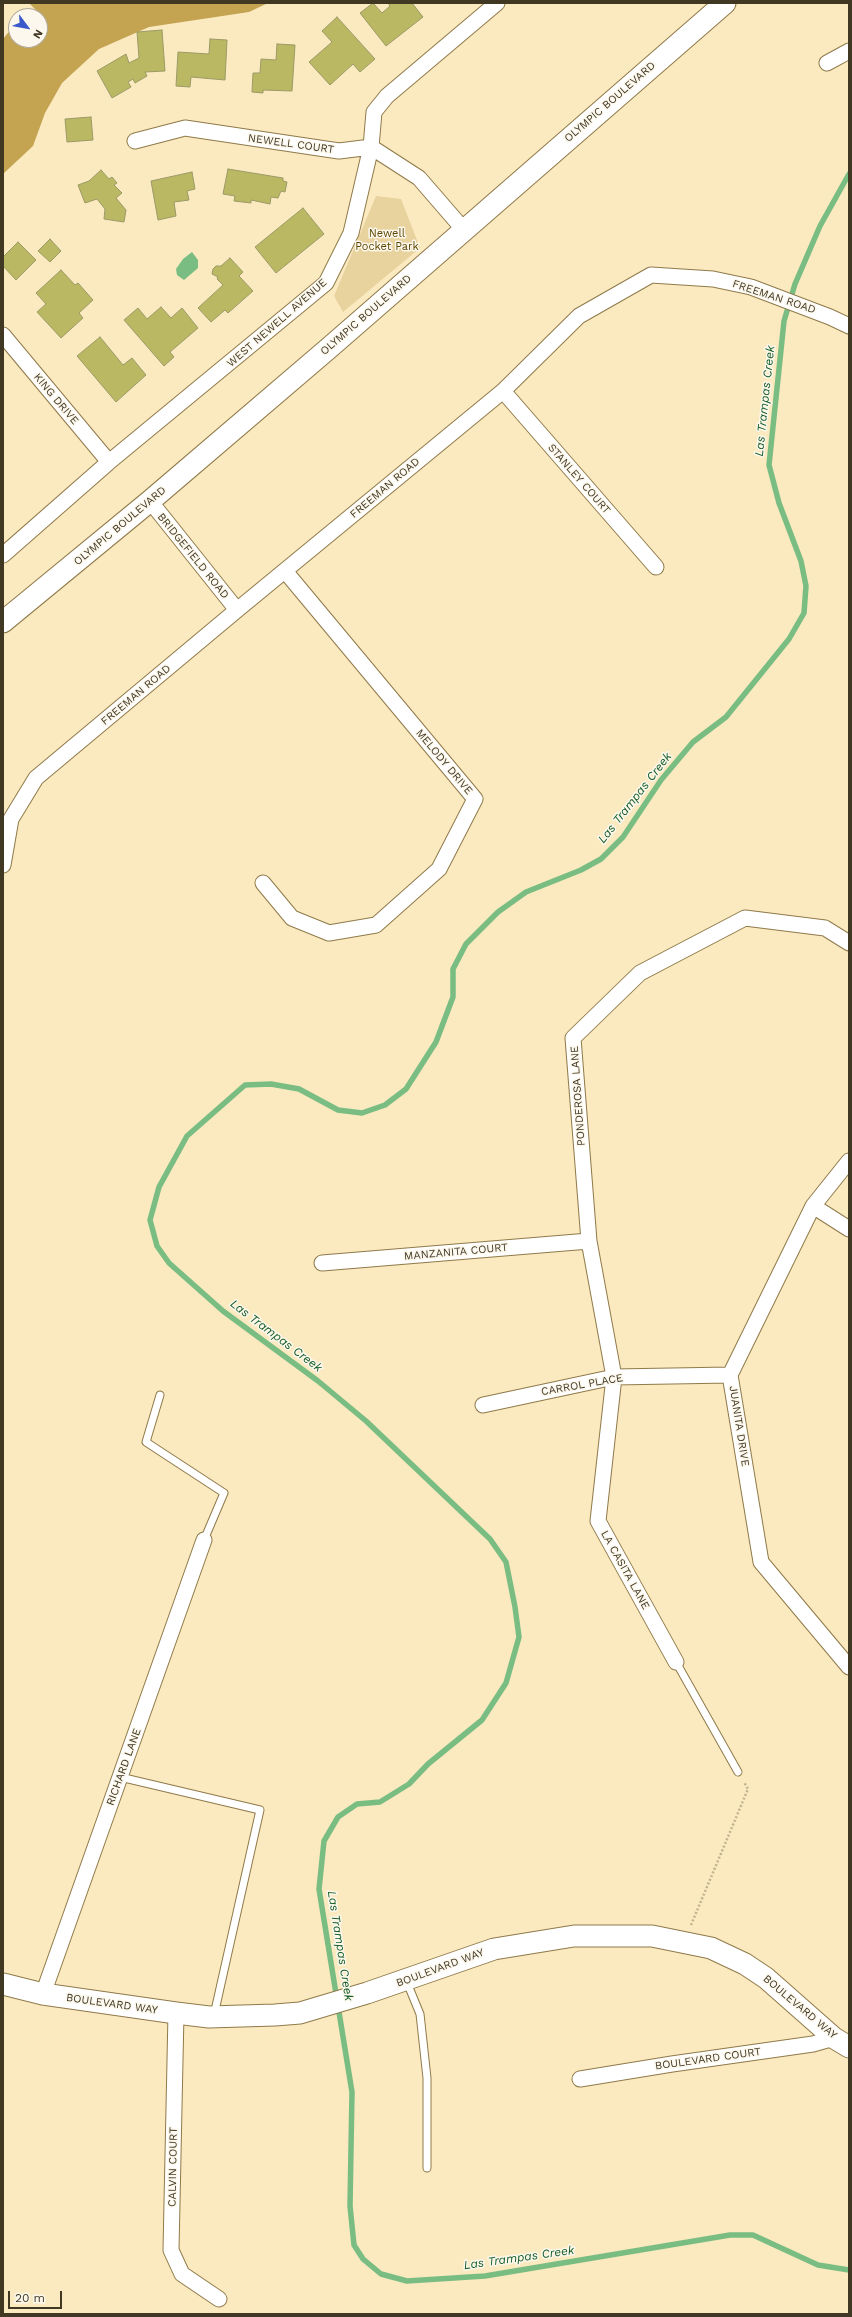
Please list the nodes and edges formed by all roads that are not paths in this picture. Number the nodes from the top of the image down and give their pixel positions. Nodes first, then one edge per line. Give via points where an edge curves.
1 (497, 3) edge
2 (725, 3) edge
3 (849, 51) edge
4 (827, 63) dead end
5 (135, 141) dead end
6 (371, 147) junction
7 (464, 230) junction
8 (849, 326) edge
9 (3, 335) edge
10 (503, 391) junction
11 (109, 462) junction
12 (150, 501) junction
13 (3, 555) edge
14 (656, 567) dead end
15 (285, 571) junction
16 (237, 610) junction
17 (3, 622) edge
18 (7, 819) edge
19 (3, 865) edge
20 (263, 883) dead end
21 (849, 943) edge
22 (849, 1160) edge
23 (814, 1206) junction
24 (849, 1229) edge
25 (589, 1241) junction
26 (322, 1263) dead end
27 (730, 1375) junction
28 (614, 1377) junction
29 (160, 1395) dead end
30 (482, 1405) dead end
31 (204, 1540) joint
32 (676, 1662) joint
33 (849, 1667) edge
34 (738, 1772) road end
35 (120, 1777) junction
36 (406, 1980) junction
37 (3, 1984) edge
38 (43, 1994) junction
39 (176, 2014) junction
40 (214, 2017) junction
41 (842, 2042) edge
42 (580, 2079) dead end
43 (427, 2168) dead end
44 (219, 2299) dead end

1 - 6 street, WEST NEWELL AVENUE via 387,96 374,112
2 - 7 main road, OLYMPIC BOULEVARD
3 - 4 street
5 - 6 street, NEWELL COURT via 185,128 339,151
6 - 7 street via 419,178
6 - 11 street, WEST NEWELL AVENUE via 351,233 326,283
7 - 12 main road, OLYMPIC BOULEVARD
8 - 10 street, FREEMAN ROAD via 830,316 751,287 713,279 651,275 579,316
9 - 11 street, KING DRIVE
10 - 14 street, STANLEY COURT
10 - 15 street, FREEMAN ROAD
11 - 13 street, WEST NEWELL AVENUE
12 - 16 street, BRIDGEFIELD ROAD
12 - 17 main road, OLYMPIC BOULEVARD
15 - 16 street, FREEMAN ROAD
15 - 20 street, MELODY DRIVE via 475,799 439,869 376,925 329,933 292,918
16 - 18 street, FREEMAN ROAD via 36,778
18 - 19 street, FREEMAN ROAD
21 - 25 street, PONDEROSA LANE via 825,928 745,918 640,973 573,1038
22 - 23 street, JUANITA DRIVE
23 - 24 street
23 - 27 street, JUANITA DRIVE
25 - 26 street, MANZANITA COURT
25 - 28 street, PONDEROSA LANE
27 - 28 street, CARROL PLACE
27 - 33 street, JUANITA DRIVE via 761,1562
28 - 30 street, CARROL PLACE
28 - 32 street, LA CASITA LANE via 598,1521
29 - 31 lane via 146,1442 224,1493
31 - 35 street, RICHARD LANE
32 - 34 lane
35 - 38 street, RICHARD LANE
35 - 40 lane via 260,1810
36 - 40 main road, BOULEVARD WAY via 300,2013
36 - 41 main road, BOULEVARD WAY via 472,1956 519,1943 590,1936 652,1936 711,1948 745,1964 766,1978
36 - 43 lane via 420,2014 427,2078
37 - 38 main road, BOULEVARD WAY
38 - 39 main road, BOULEVARD WAY
39 - 40 main road, BOULEVARD WAY
39 - 44 street, CALVIN COURT via 171,2250 182,2274
41 - 42 street, BOULEVARD COURT via 813,2044

